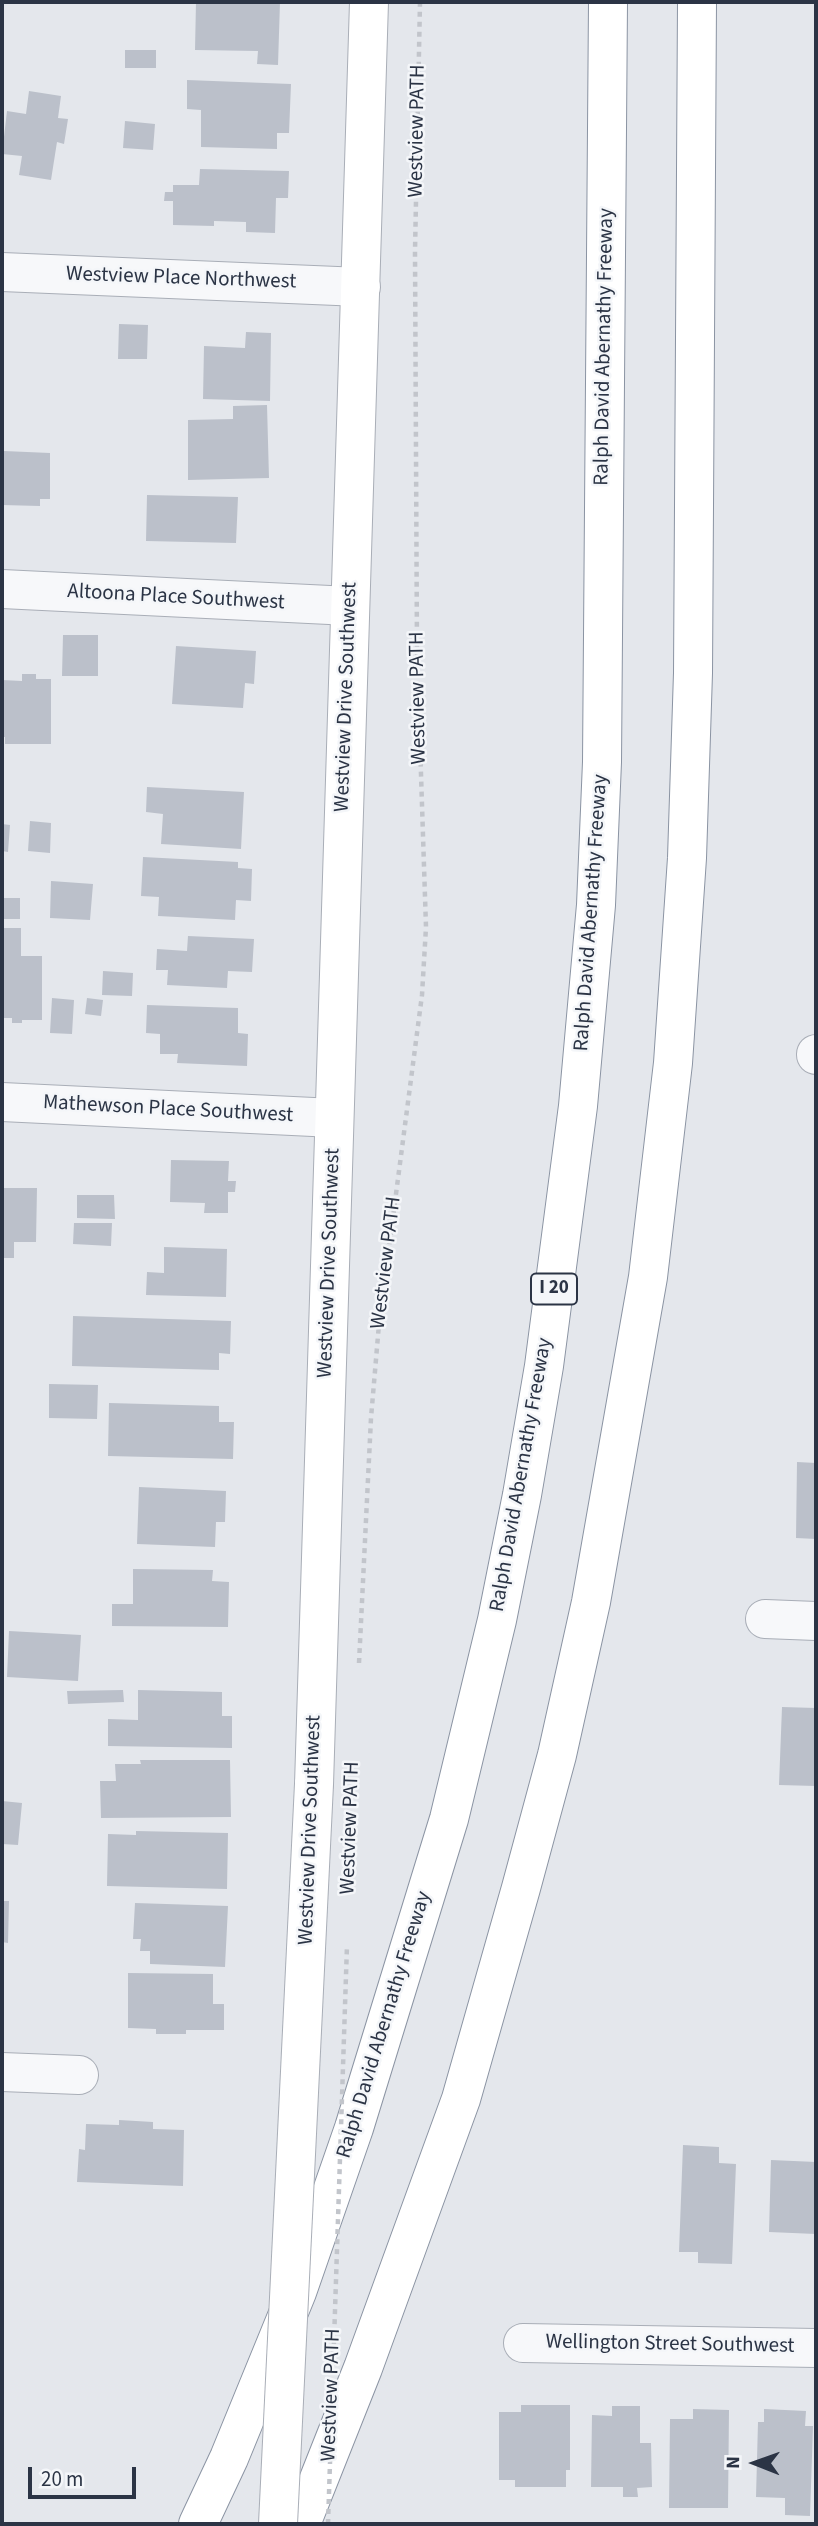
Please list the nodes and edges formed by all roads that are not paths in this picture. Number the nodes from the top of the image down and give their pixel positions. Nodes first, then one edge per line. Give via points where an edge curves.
1 (369, 2) edge
2 (608, 2) edge
3 (697, 2) edge
4 (2, 272) edge
5 (360, 287) junction
6 (2, 589) edge
7 (350, 606) junction
8 (2, 1102) edge
9 (334, 1118) junction
10 (765, 1619) dead end
11 (816, 1620) edge
12 (2, 2072) edge
13 (79, 2075) dead end
14 (523, 2343) dead end
15 (816, 2348) edge
16 (198, 2524) edge
17 (278, 2524) edge
18 (301, 2524) edge

1 - 5 main road, Westview Drive Southwest
2 - 16 main road, Ralph David Abernathy Freeway / I 20 via 602,762 596,905 578,1106 542,1379 497,1620 449,1819 354,2128 297,2292
3 - 18 main road via 688,832 673,1063 648,1276 591,1602 521,1888 461,2099
4 - 5 street, Westview Place Northwest
5 - 7 main road, Westview Drive Southwest
6 - 7 street, Altoona Place Southwest
7 - 9 main road, Westview Drive Southwest
8 - 9 street, Mathewson Place Southwest
9 - 17 main road, Westview Drive Southwest, bridge via 314,1784
10 - 11 street
12 - 13 street
14 - 15 street, Wellington Street Southwest

